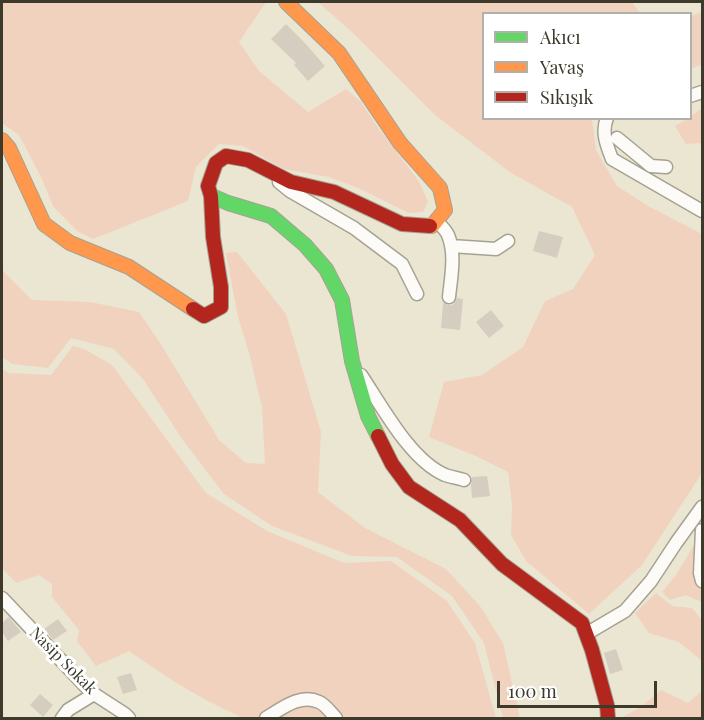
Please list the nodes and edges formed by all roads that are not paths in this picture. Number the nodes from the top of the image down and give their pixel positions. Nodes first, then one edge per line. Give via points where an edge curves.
1 (286, 2) edge
2 (606, 120) edge
3 (617, 138) dead end
4 (2, 140) edge
5 (651, 166) junction
6 (262, 167) junction
7 (666, 167) dead end
8 (648, 180) junction
9 (212, 196) junction
10 (702, 211) edge
11 (436, 220) junction
12 (508, 241) dead end
13 (451, 246) junction
14 (417, 294) dead end
15 (449, 297) dead end
16 (352, 361) junction
17 (464, 480) dead end
18 (702, 507) edge
19 (702, 530) edge
20 (702, 581) edge
21 (2, 598) edge
22 (586, 634) junction
23 (94, 693) junction
24 (62, 718) edge
25 (129, 718) edge
26 (266, 718) edge
27 (336, 718) edge
28 (608, 718) edge

1 - 11 street via 339,53 400,143 440,188 445,210
2 - 8 street via 605,139 612,159
3 - 5 street
4 - 9 street via 44,224 70,243 129,267 204,316 221,307 222,295 212,228
5 - 7 street
5 - 8 street
6 - 9 street via 226,156 216,163 208,186
6 - 11 street via 291,182 334,192 402,224 432,226
6 - 14 street via 290,191 354,228 402,264
8 - 10 street
9 - 16 street via 271,216 326,269 342,300
11 - 13 street via 448,234
12 - 13 street via 496,249
13 - 15 street
16 - 17 street via 405,441 430,466
16 - 22 street via 368,416 392,464 409,487 460,520 502,564 582,623
18 - 22 street via 651,581 625,611
19 - 20 street
21 - 23 street, Nasip Sokak
22 - 28 street
23 - 24 street
23 - 25 street, Nasip Sokak
26 - 27 street via 307,698 321,702

